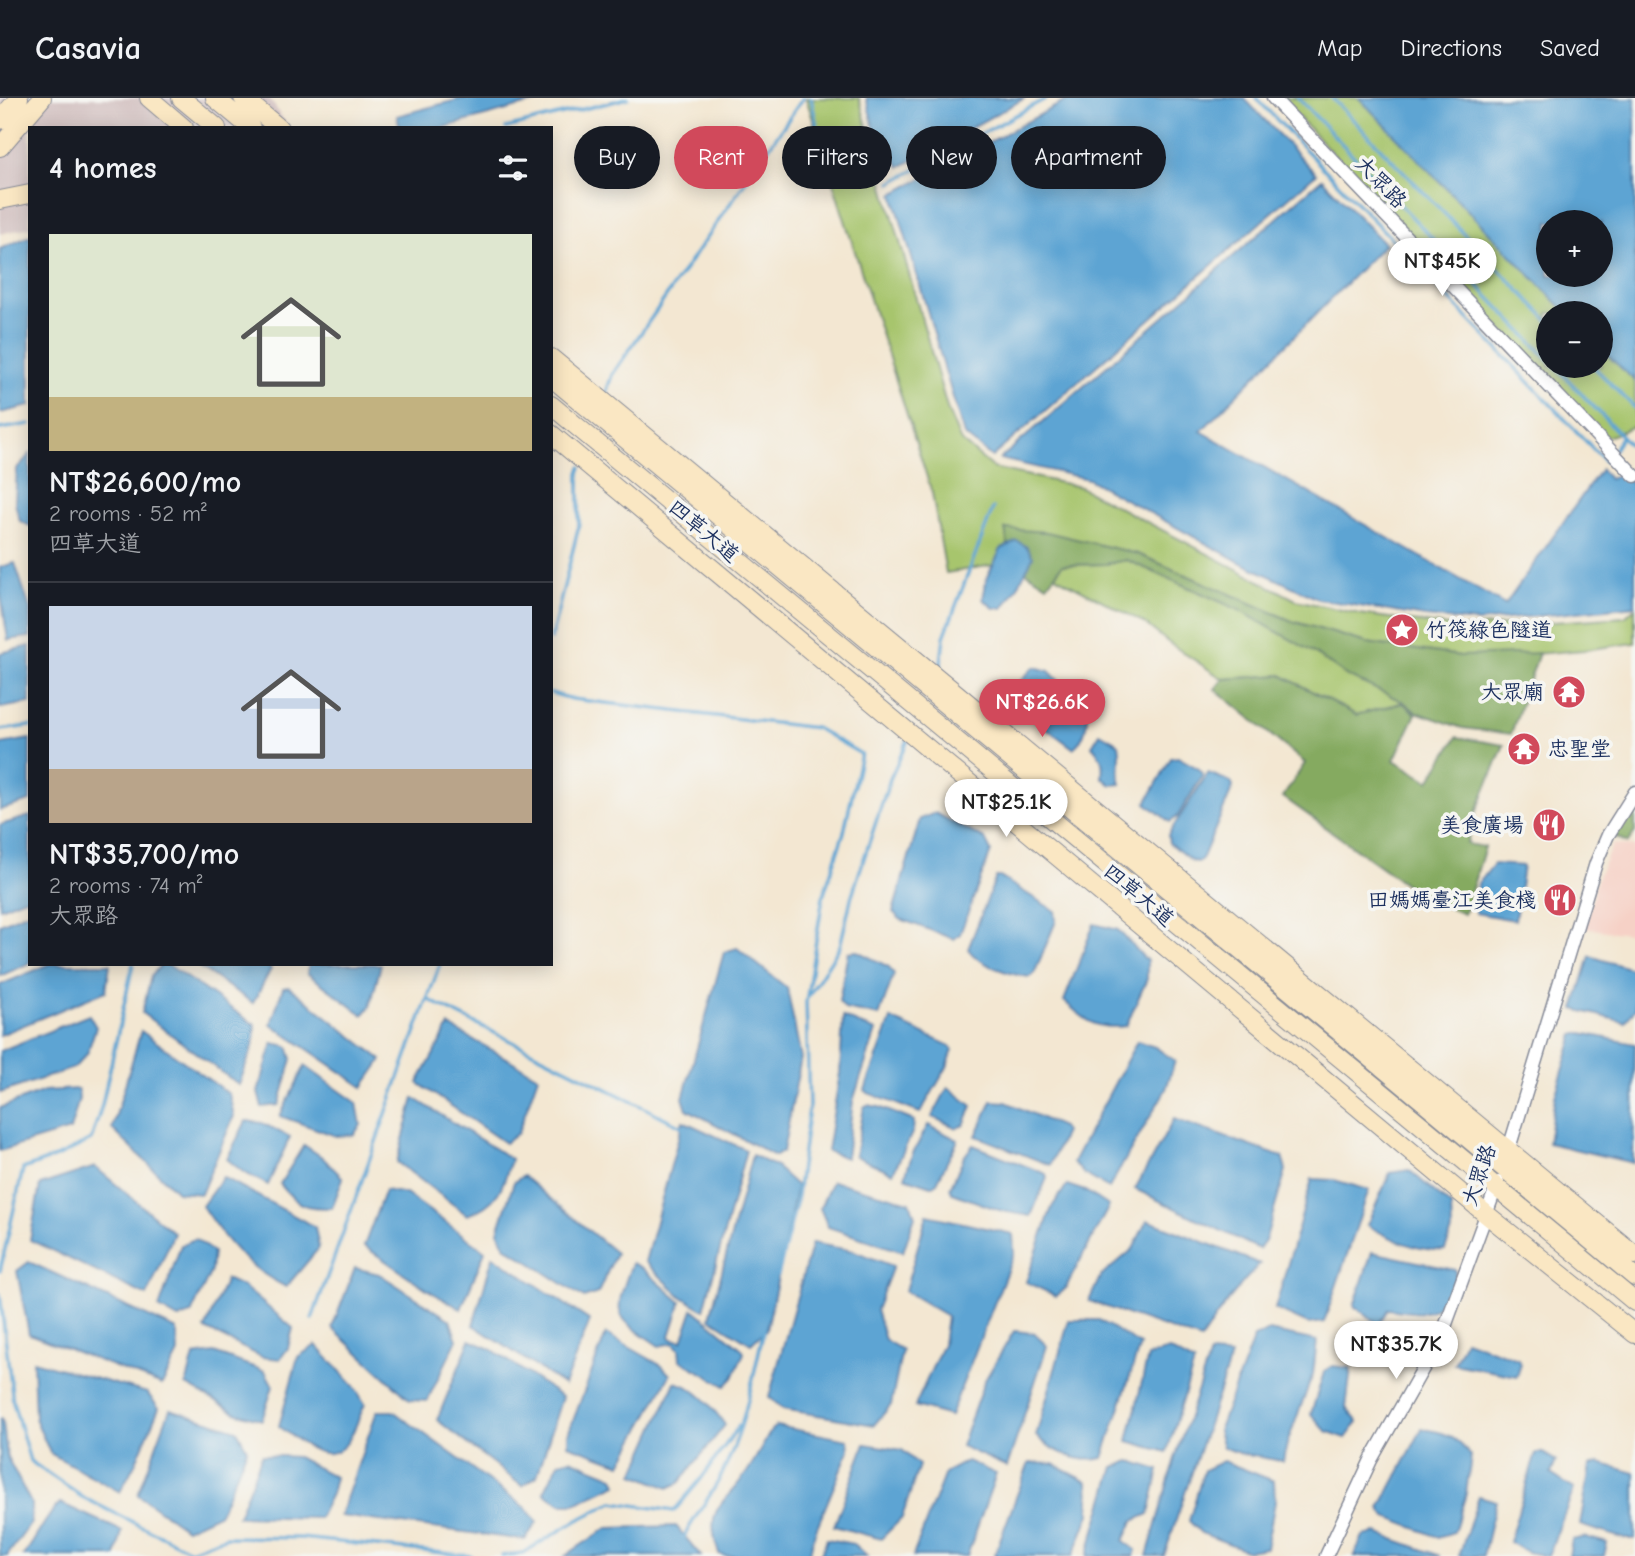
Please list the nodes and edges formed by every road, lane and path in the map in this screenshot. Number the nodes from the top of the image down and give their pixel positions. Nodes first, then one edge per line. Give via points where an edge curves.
1 (19, 98) edge
2 (42, 98) edge
3 (149, 98) edge
4 (181, 98) edge
5 (215, 98) edge
6 (1273, 98) edge
7 (248, 100) edge
8 (0, 120) edge
9 (182, 126) edge
10 (214, 126) edge
11 (249, 126) edge
12 (277, 126) edge
13 (0, 147) edge
14 (28, 194) edge
15 (0, 200) edge
16 (553, 360) edge
17 (553, 379) edge
18 (553, 407) edge
19 (553, 436) edge
20 (1635, 475) edge
21 (1635, 792) edge
22 (1505, 1158) junction
23 (1496, 1187) junction
24 (1486, 1214) junction
25 (1635, 1255) edge
26 (1635, 1277) edge
27 (1635, 1302) edge
28 (1635, 1334) edge
29 (1326, 1556) edge

1 - 8 street
2 - 13 street
3 - 9 street
4 - 10 street
5 - 11 street
6 - 20 street, 大眾路
7 - 12 street
14 - 15 street
16 - 22 street, 四草大道
17 - 22 street, 四草大道
18 - 23 street, 四草大道
19 - 24 street, 四草大道
21 - 22 street, 大眾路 via 1596,863
22 - 23 street, 大眾路
22 - 25 street, 四草大道
22 - 26 street, 四草大道
23 - 24 street, 大眾路
23 - 27 street, 四草大道
24 - 28 street, 四草大道
24 - 29 street, 大眾路 via 1442,1335 1371,1460

